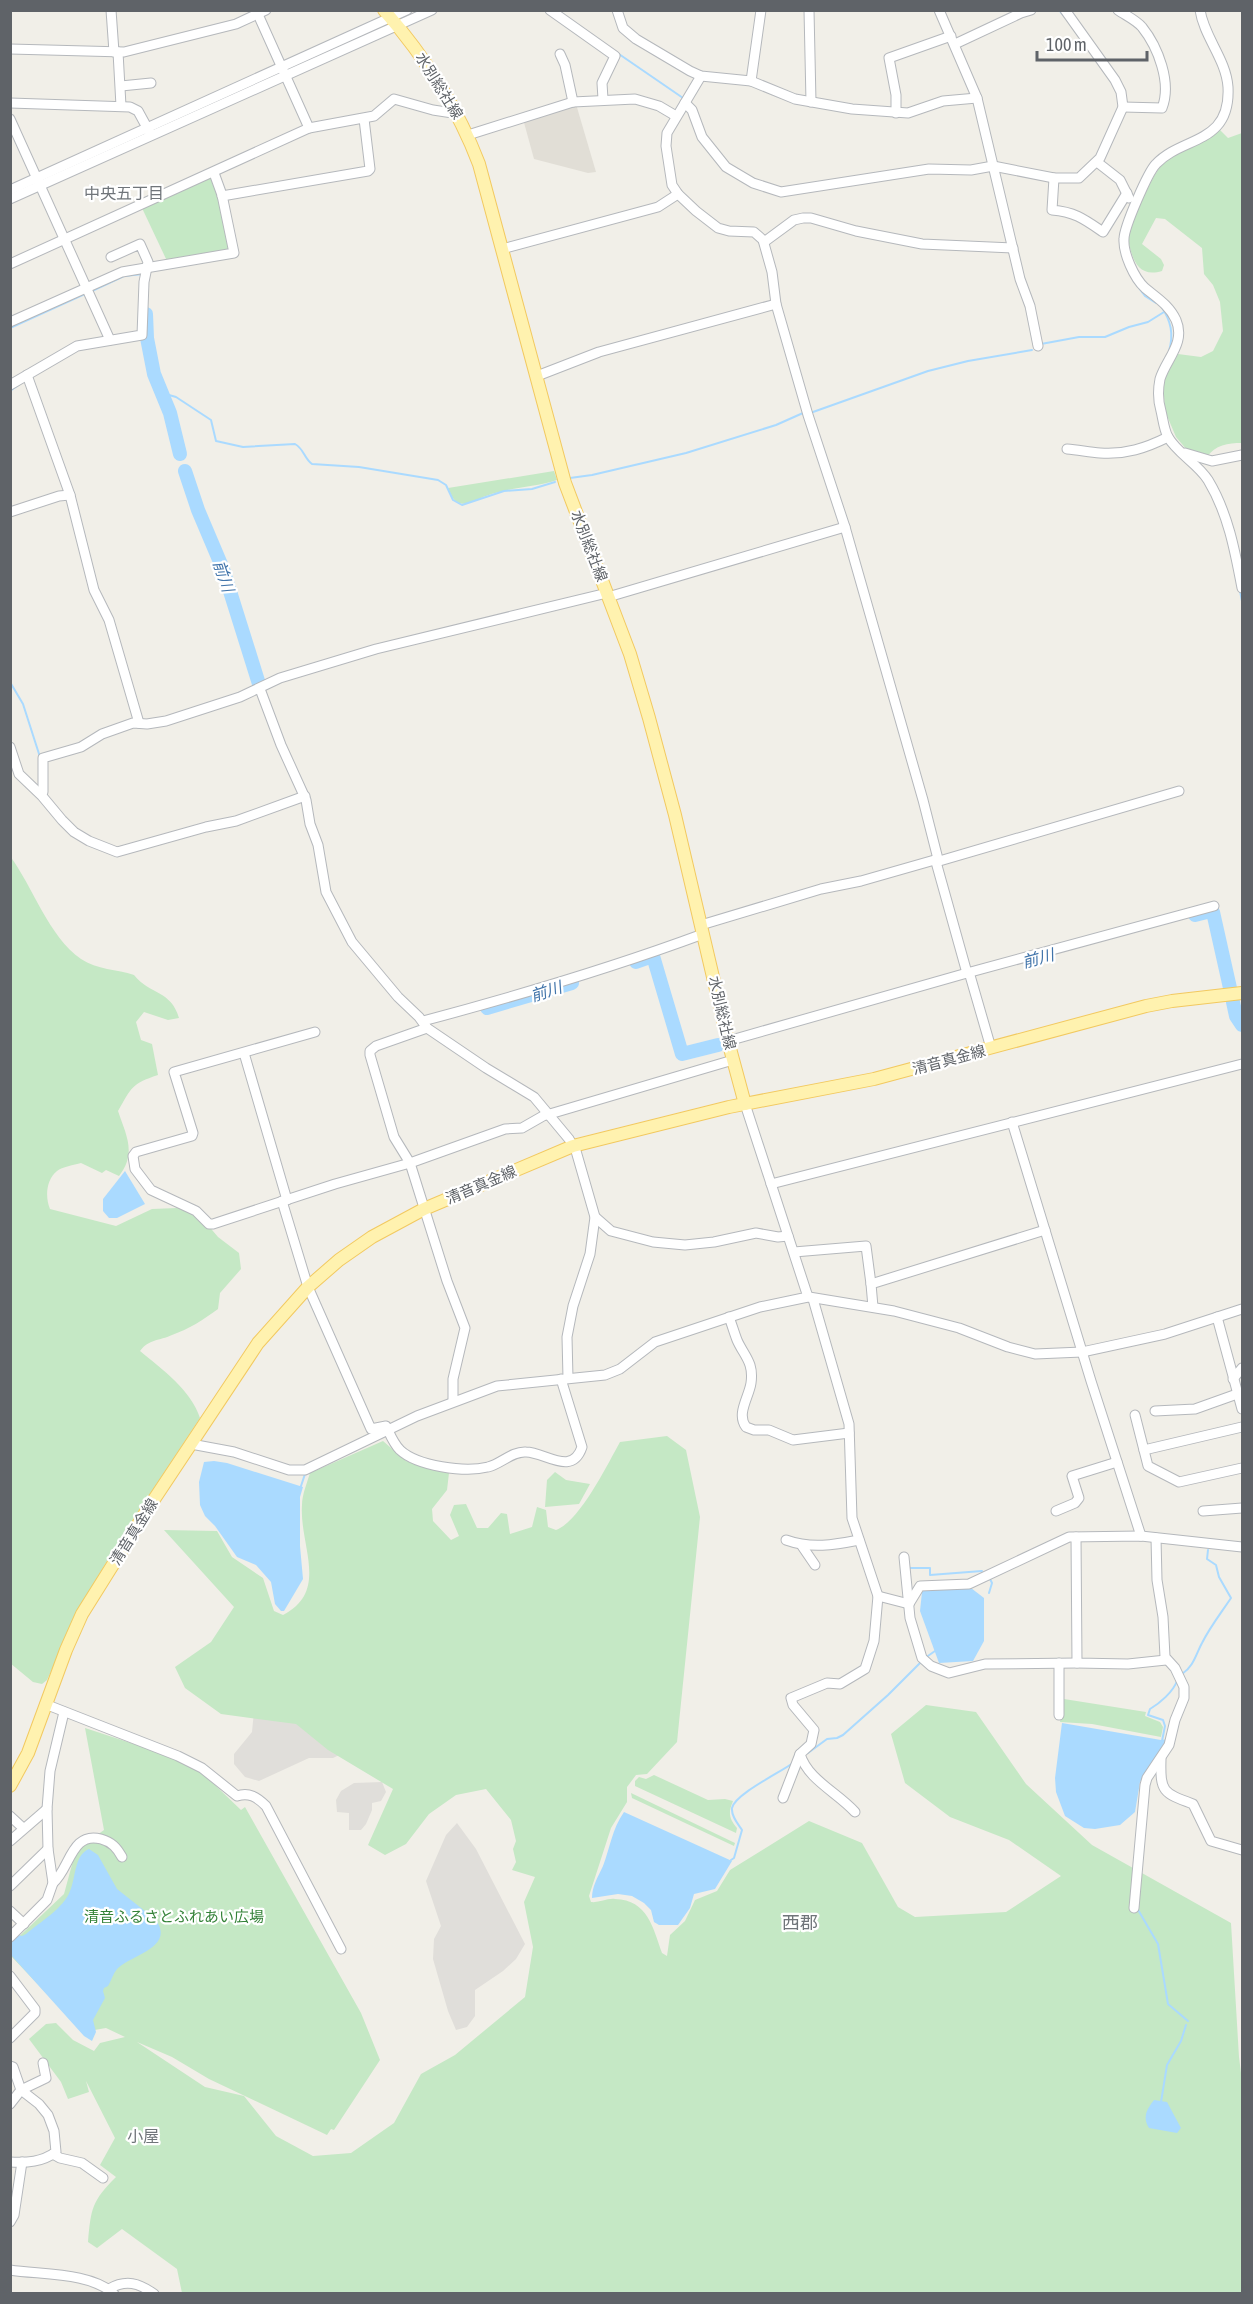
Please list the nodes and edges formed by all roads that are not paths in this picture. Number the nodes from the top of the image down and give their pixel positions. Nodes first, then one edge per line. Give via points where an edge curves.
1 (111, 10) edge
2 (407, 10) edge
3 (432, 10) edge
4 (550, 10) edge
5 (617, 10) edge
6 (761, 10) edge
7 (809, 10) edge
8 (939, 10) edge
9 (1031, 10) edge
10 (1065, 10) edge
11 (1118, 10) edge
12 (1200, 10) edge
13 (260, 12) edge
14 (391, 18) edge
15 (953, 40) junction
16 (10, 50) edge
17 (116, 52) junction
18 (560, 54) dead end
19 (284, 71) junction
20 (701, 76) junction
21 (751, 81) junction
22 (151, 83) dead end
23 (121, 86) junction
24 (977, 98) junction
25 (603, 99) junction
26 (687, 101) junction
27 (573, 102) junction
28 (811, 102) junction
29 (10, 103) edge
30 (121, 106) junction
31 (1123, 107) junction
32 (896, 113) junction
33 (459, 114) junction
34 (676, 116) junction
35 (10, 119) edge
36 (364, 119) junction
37 (309, 128) junction
38 (150, 131) junction
39 (468, 135) junction
40 (15, 143) edge
41 (1097, 162) junction
42 (993, 164) junction
43 (214, 173) junction
44 (1054, 177) junction
45 (38, 182) junction
46 (10, 190) edge
47 (678, 194) junction
48 (1127, 194) junction
49 (222, 196) junction
50 (10, 199) edge
51 (1135, 209) junction
52 (64, 240) junction
53 (764, 242) junction
54 (1013, 248) junction
55 (502, 249) junction
56 (111, 257) dead end
57 (10, 264) edge
58 (146, 271) junction
59 (87, 291) junction
60 (776, 304) junction
61 (10, 322) edge
62 (110, 340) junction
63 (1038, 346) dead end
64 (537, 376) junction
65 (28, 377) junction
66 (10, 385) edge
67 (1168, 437) junction
68 (1067, 449) dead end
69 (1183, 452) junction
70 (1242, 454) edge
71 (70, 495) junction
72 (10, 512) edge
73 (845, 527) junction
74 (1242, 588) edge
75 (608, 595) junction
76 (260, 689) junction
77 (139, 723) junction
78 (10, 747) edge
79 (1179, 791) dead end
80 (43, 792) dead end
81 (305, 796) junction
82 (937, 861) junction
83 (1214, 906) dead end
84 (702, 929) junction
85 (969, 974) junction
86 (1242, 993) edge
87 (425, 1024) junction
88 (315, 1032) dead end
89 (728, 1041) junction
90 (991, 1048) junction
91 (244, 1053) junction
92 (733, 1060) junction
93 (1242, 1064) edge
94 (745, 1104) junction
95 (548, 1116) junction
96 (1012, 1122) junction
97 (573, 1146) junction
98 (410, 1163) junction
99 (771, 1184) junction
100 (284, 1200) junction
101 (424, 1209) junction
102 (595, 1217) junction
103 (1045, 1230) junction
104 (789, 1236) junction
105 (794, 1252) junction
106 (871, 1284) junction
107 (308, 1287) junction
108 (811, 1298) junction
109 (873, 1307) junction
110 (1242, 1309) edge
111 (729, 1317) junction
112 (1217, 1317) junction
113 (1082, 1352) junction
114 (1242, 1368) edge
115 (565, 1379) junction
116 (1233, 1379) junction
117 (1238, 1394) junction
118 (453, 1401) junction
119 (1242, 1409) edge
120 (1155, 1411) dead end
121 (1135, 1415) dead end
122 (1242, 1427) edge
123 (388, 1431) junction
124 (849, 1433) junction
125 (190, 1444) junction
126 (1144, 1450) junction
127 (1117, 1462) junction
128 (1242, 1468) edge
129 (1242, 1508) edge
130 (1056, 1511) dead end
131 (1203, 1511) dead end
132 (1141, 1536) junction
133 (1076, 1537) junction
134 (1156, 1538) junction
135 (786, 1540) dead end
136 (859, 1540) junction
137 (802, 1546) junction
138 (1242, 1547) edge
139 (904, 1557) dead end
140 (815, 1565) dead end
141 (879, 1596) junction
142 (909, 1604) junction
143 (1166, 1660) junction
144 (1059, 1663) junction
145 (1077, 1663) junction
146 (45, 1704) junction
147 (64, 1712) junction
148 (1059, 1715) dead end
149 (800, 1754) junction
150 (1161, 1760) junction
151 (10, 1786) edge
152 (783, 1798) dead end
153 (47, 1809) junction
154 (855, 1812) dead end
155 (10, 1816) edge
156 (23, 1828) junction
157 (10, 1841) edge
158 (48, 1849) junction
159 (1242, 1850) edge
160 (122, 1857) dead end
161 (53, 1883) junction
162 (10, 1886) edge
163 (1134, 1908) dead end
164 (10, 1911) edge
165 (24, 1924) junction
166 (10, 1937) edge
167 (341, 1949) dead end
168 (10, 1976) edge
169 (10, 2038) edge
170 (43, 2063) dead end
171 (10, 2066) edge
172 (21, 2090) junction
173 (10, 2104) edge
174 (53, 2154) junction
175 (10, 2162) edge
176 (22, 2163) junction
177 (103, 2178) dead end
178 (10, 2222) edge
179 (10, 2270) edge
180 (85, 2281) junction
181 (112, 2291) edge
182 (87, 2294) edge
183 (154, 2294) edge

1 - 17 street
2 - 14 street
3 - 14 street
4 - 25 street via 615,56 602,83
5 - 20 street via 623,28 636,39
6 - 21 street
7 - 28 street
8 - 15 street
9 - 15 street
10 - 31 street via 1115,80
11 - 31 street via 1140,25 1151,42 1166,86 1162,108
12 - 51 street via 1228,86 1224,113 1206,136 1156,163
13 - 17 street via 236,24
13 - 19 street
14 - 19 street
14 - 33 main road, 水別総社線
15 - 24 street
15 - 32 street via 889,58
16 - 17 street
17 - 23 street
18 - 27 street
19 - 37 street
19 - 38 street
20 - 21 street
20 - 26 street
21 - 28 street
22 - 23 street
23 - 30 street
24 - 32 street via 943,101
24 - 42 street
25 - 27 street
25 - 34 street via 647,101
26 - 34 street
26 - 42 street via 702,137 726,167 753,183 781,192 928,169 971,170
27 - 39 street
28 - 32 street
29 - 30 street
30 - 38 street via 138,111
31 - 41 street
33 - 36 street via 394,99 374,116
33 - 39 main road, 水別総社線
34 - 47 street via 667,133 666,146
35 - 40 street
36 - 37 street
36 - 49 street via 368,171
37 - 43 street
38 - 45 street
39 - 55 main road, 水別総社線
40 - 45 street
41 - 44 street via 1079,178
41 - 48 street via 1120,180
42 - 44 street
42 - 54 street
43 - 49 street
43 - 52 street
44 - 48 street via 1052,210 1077,214 1103,232
45 - 46 street
45 - 50 street
45 - 52 street
47 - 53 street via 718,228 754,232
47 - 55 street via 658,207
48 - 51 street
49 - 58 street via 234,253
51 - 67 street via 1126,227 1125,249 1143,286 1171,312 1179,334 1159,390
52 - 57 street
52 - 59 street
53 - 54 street via 794,220 811,218 922,244
53 - 60 street
54 - 63 street
55 - 64 main road, 水別総社線
56 - 58 street via 140,244 148,262
58 - 59 street via 122,272
58 - 62 street via 142,334
59 - 61 street
59 - 62 street
60 - 64 street via 610,349
60 - 73 street
62 - 65 street via 77,346
64 - 75 main road, 水別総社線 via 565,483
65 - 66 street
65 - 71 street
67 - 68 street via 1134,451 1100,453
67 - 69 street
69 - 70 street via 1212,462
69 - 74 street via 1205,475 1219,503 1231,532
71 - 72 street
71 - 77 street via 94,590 109,620
73 - 75 street
73 - 82 street
75 - 76 street via 376,649 280,678
75 - 84 main road, 水別総社線 via 649,718
76 - 77 street via 166,721
76 - 81 street
77 - 80 street via 43,758
78 - 81 street via 19,774 62,820 82,836 117,852 247,818
79 - 82 street
81 - 87 street via 326,892 352,942
82 - 84 street via 821,889
82 - 85 street
83 - 85 street
84 - 87 street via 652,953
84 - 89 main road, 水別総社線
85 - 89 street
85 - 90 street
86 - 90 main road, 清音真金線 via 1172,1000
87 - 95 street via 534,1097
87 - 98 street via 370,1051 394,1137
88 - 91 street
89 - 92 main road, 水別総社線
90 - 94 main road, 清音真金線 via 874,1079
91 - 100 street
91 - 100 street via 174,1072 192,1136 136,1152 135,1169 151,1190 196,1211 209,1224
92 - 94 main road, 水別総社線
92 - 95 street
93 - 96 street
94 - 97 main road, 清音真金線
94 - 99 street
95 - 97 street
95 - 98 street
96 - 99 street
96 - 103 street
97 - 101 main road, 清音真金線
97 - 102 street
98 - 100 street
98 - 101 street
99 - 104 street
100 - 107 street
101 - 107 main road, 清音真金線 via 372,1237
101 - 118 street via 465,1328 453,1379
102 - 104 street via 610,1230 653,1242 685,1245 756,1233
102 - 115 street via 591,1254 567,1337
103 - 106 street
103 - 113 street
104 - 105 street
105 - 106 street via 866,1246
105 - 108 street
106 - 109 street
107 - 123 street via 371,1429 386,1426
107 - 125 main road, 清音真金線 via 258,1343
108 - 109 street
108 - 111 street
108 - 124 street via 846,1407
109 - 113 street via 959,1328 1035,1354
110 - 112 street
111 - 115 street via 654,1342 614,1372
111 - 124 street via 752,1370 742,1417 746,1427 769,1430 793,1440
112 - 113 street via 1165,1334
112 - 116 street
113 - 127 street
114 - 116 street
115 - 118 street via 497,1386
115 - 123 street via 582,1447 569,1461 527,1452 486,1468 446,1467 411,1457 400,1450
116 - 117 street
117 - 119 street
117 - 120 street via 1196,1409
118 - 123 street
121 - 126 street
122 - 126 street
123 - 125 street via 297,1471 234,1452
124 - 136 street via 852,1518
125 - 146 main road, 清音真金線 via 82,1614
126 - 128 street via 1148,1466 1179,1482
127 - 130 street via 1072,1476 1079,1498
127 - 132 street
129 - 131 street
132 - 133 street
132 - 134 street
133 - 142 street via 1052,1544 969,1584 920,1586
133 - 145 street
134 - 138 street
134 - 143 street
135 - 137 street
136 - 137 street
136 - 141 street
137 - 140 street
139 - 142 street
141 - 142 street
141 - 149 street via 874,1641 865,1669 840,1684 827,1683 791,1698 814,1730 811,1744
142 - 144 street via 923,1659 931,1666 949,1673 986,1664
143 - 145 street
143 - 150 street via 1175,1668 1184,1687 1184,1698
144 - 145 street
144 - 148 street
146 - 147 street
146 - 151 main road, 清音真金線 via 28,1753
147 - 153 street via 50,1771
147 - 167 street via 178,1756 202,1768 237,1796 248,1794 266,1806
149 - 152 street
149 - 154 street via 809,1772
150 - 159 street via 1163,1787 1169,1795 1193,1804 1211,1841
150 - 163 street via 1145,1785
153 - 156 street
153 - 158 street
155 - 156 street
156 - 157 street
158 - 161 street
158 - 162 street
160 - 161 street via 108,1841 85,1840 76,1846
161 - 165 street via 47,1900
164 - 165 street
165 - 166 street
168 - 169 street via 35,2012
170 - 172 street via 46,2078
171 - 172 street
172 - 173 street
172 - 174 street via 48,2115 57,2145
174 - 176 street
174 - 177 street via 82,2163
175 - 176 street
176 - 178 street
179 - 180 street
180 - 181 street
180 - 182 street
181 - 183 street via 126,2282

